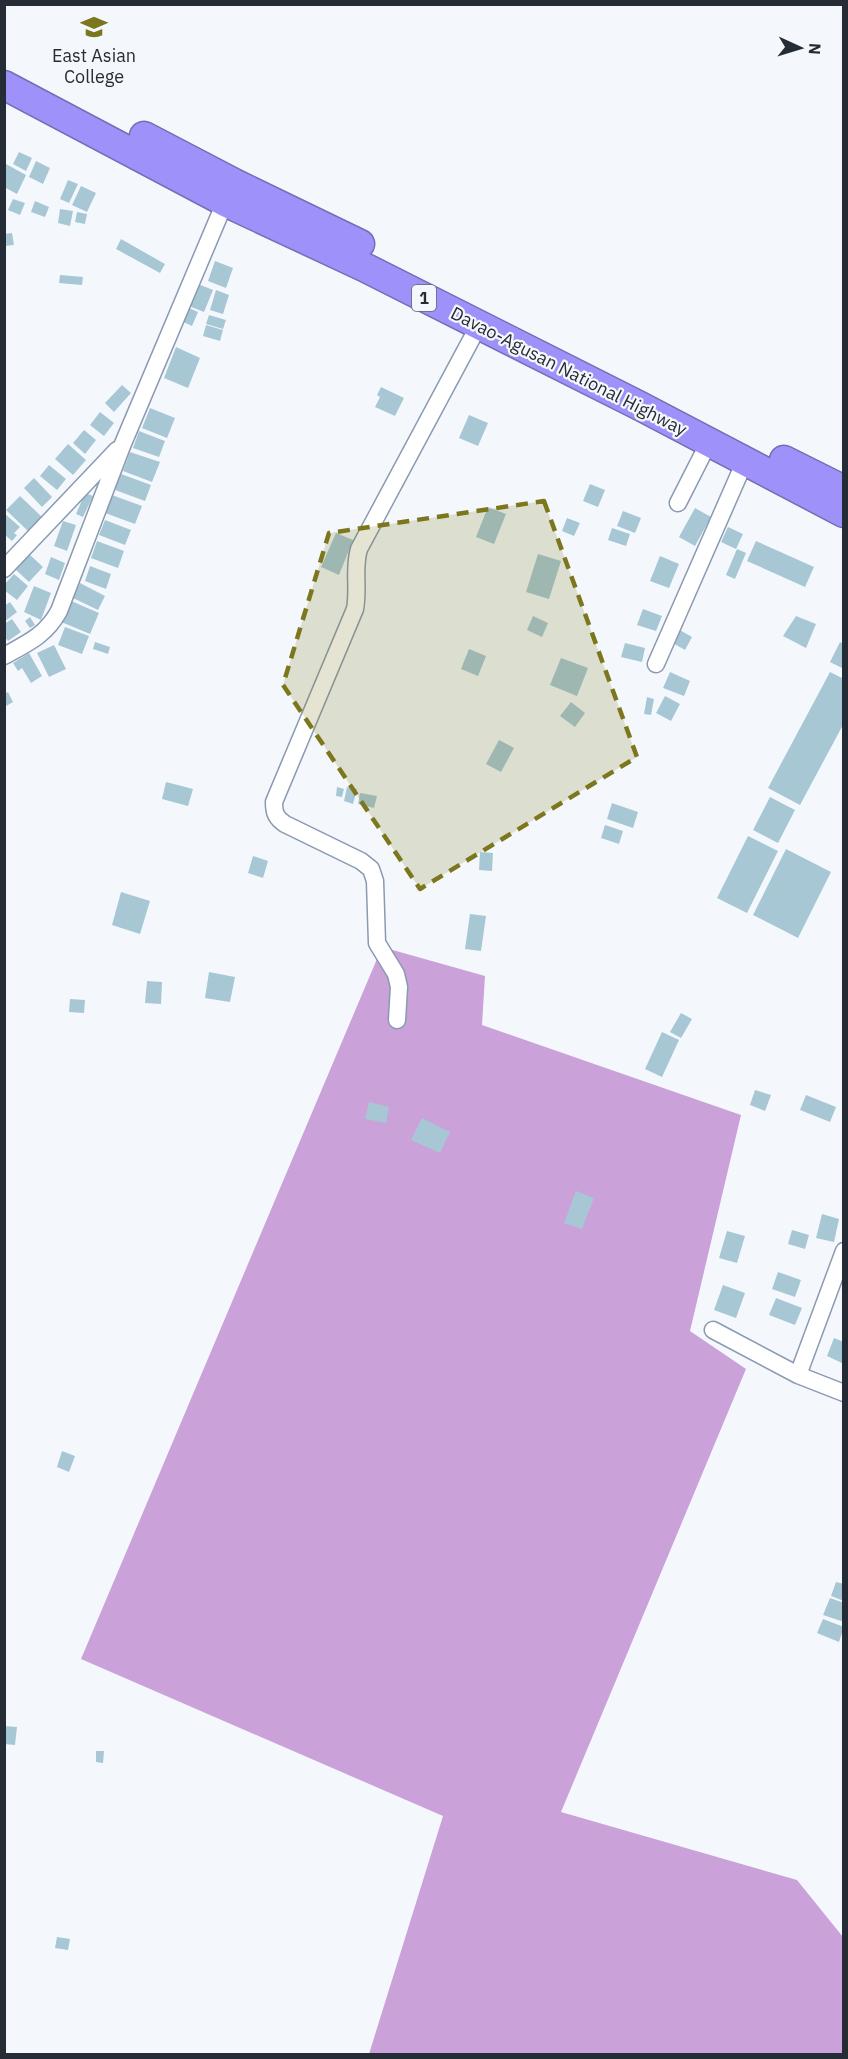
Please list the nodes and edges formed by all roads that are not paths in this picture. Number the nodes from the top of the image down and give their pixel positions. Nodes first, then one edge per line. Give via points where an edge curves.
1 (4, 66) edge
2 (4, 85) edge
3 (135, 142) junction
4 (230, 193) junction
5 (492, 325) junction
6 (709, 442) junction
7 (122, 446) junction
8 (745, 461) junction
9 (843, 490) edge
10 (678, 503) dead end
11 (843, 513) edge
12 (4, 569) edge
13 (4, 656) edge
14 (656, 664) dead end
15 (397, 1020) dead end
16 (843, 1251) edge
17 (713, 1330) dead end
18 (798, 1375) junction
19 (843, 1393) edge

1 - 3 highway, Davao-Agusan National Highway / 1
2 - 3 highway, Davao-Agusan National Highway / 1
3 - 4 highway, Davao-Agusan National Highway / 1
4 - 5 highway, Davao-Agusan National Highway / 1 via 364,267
4 - 7 street
5 - 6 highway, Davao-Agusan National Highway / 1
5 - 9 highway, Davao-Agusan National Highway / 1
5 - 15 street via 359,549 355,609 274,802 278,819 371,869 375,881 377,943 396,974 399,987
6 - 8 highway, Davao-Agusan National Highway / 1
6 - 10 street
7 - 12 street
7 - 13 street via 52,623 34,640
8 - 11 highway, Davao-Agusan National Highway / 1
8 - 14 street
16 - 18 street
17 - 18 street
18 - 19 street

